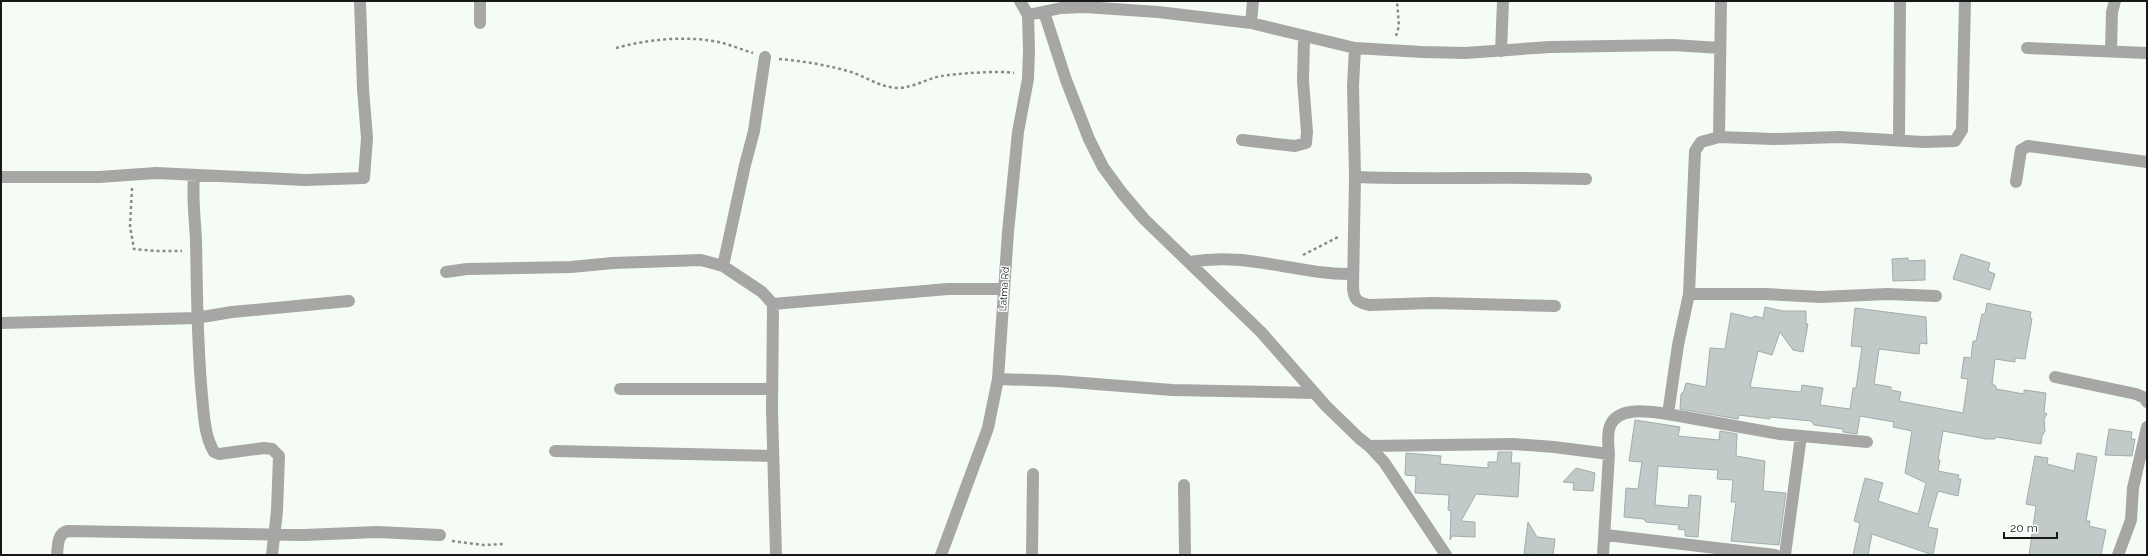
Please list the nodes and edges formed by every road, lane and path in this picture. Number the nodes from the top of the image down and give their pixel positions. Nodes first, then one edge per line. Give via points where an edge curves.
1 (360, 1) edge
2 (480, 1) edge
3 (1020, 1) edge
4 (1253, 1) edge
5 (1397, 1) edge
6 (1503, 1) edge
7 (1720, 1) edge
8 (1900, 1) edge
9 (1965, 1) edge
10 (2116, 1) edge
11 (1062, 5) edge
12 (1123, 5) edge
13 (1044, 12) junction
14 (1028, 16) junction
15 (480, 23) dead end
16 (1251, 23) junction
17 (1304, 37) junction
18 (616, 48) dead end
19 (1355, 48) junction
20 (1720, 48) junction
21 (2027, 48) dead end
22 (1382, 50) junction
23 (2111, 50) junction
24 (1501, 51) junction
25 (2147, 53) edge
26 (765, 57) junction
27 (1028, 79) junction
28 (1719, 137) junction
29 (1242, 140) dead end
30 (1899, 140) junction
31 (2147, 162) edge
32 (133, 174) junction
33 (194, 176) junction
34 (1, 177) edge
35 (1355, 177) junction
36 (1586, 179) dead end
37 (2016, 182) dead end
38 (1346, 233) dead end
39 (188, 251) dead end
40 (1190, 262) junction
41 (723, 266) junction
42 (1293, 269) junction
43 (446, 272) dead end
44 (1353, 274) junction
45 (1004, 290) junction
46 (1689, 294) junction
47 (1936, 296) dead end
48 (349, 300) dead end
49 (773, 304) junction
50 (1555, 306) dead end
51 (196, 318) junction
52 (1, 323) edge
53 (2055, 377) dead end
54 (998, 379) junction
55 (620, 389) dead end
56 (772, 389) junction
57 (1314, 393) junction
58 (2147, 402) edge
59 (1668, 414) junction
60 (2147, 427) edge
61 (1801, 436) junction
62 (1867, 442) dead end
63 (1369, 446) junction
64 (555, 451) dead end
65 (1608, 454) junction
66 (773, 456) junction
67 (1033, 474) dead end
68 (1184, 486) dead end
69 (274, 533) junction
70 (440, 535) joint
71 (1606, 535) junction
72 (505, 544) dead end
73 (57, 555) edge
74 (272, 555) edge
75 (776, 555) edge
76 (941, 555) edge
77 (1032, 555) edge
78 (1185, 555) edge
79 (1446, 555) edge
80 (1603, 555) edge
81 (1775, 555) edge
82 (1785, 555) edge
83 (2118, 555) edge

1 - 33 street via 367,138 364,178 305,180
2 - 15 street
3 - 14 street
4 - 16 street
5 - 22 path via 1399,26 1396,36
6 - 24 street
7 - 20 street
8 - 30 street
9 - 30 street via 1965,92 1959,138 1948,142
10 - 23 street via 2112,12
11 - 12 street
11 - 13 street
12 - 16 street
13 - 14 street
13 - 40 street via 1066,80 1103,167 1144,219
14 - 27 street, Latma Rd
16 - 17 street
17 - 19 street
17 - 29 street via 1306,143 1299,146
18 - 26 path via 655,41 693,40 722,43
19 - 22 street
19 - 35 street
20 - 24 street via 1550,47
20 - 28 street
21 - 23 street
22 - 24 street via 1464,53
23 - 25 street
26 - 27 path via 836,68 878,84 898,88 916,85 940,76 966,74 1012,73
26 - 41 street via 754,131
27 - 45 street, Latma Rd via 1018,132
28 - 30 street via 1840,137
28 - 46 street via 1701,142 1695,151
31 - 37 street via 2028,146 2020,154
32 - 33 street
32 - 34 street via 99,177
32 - 39 path via 130,226 134,249 155,252
33 - 51 street via 192,196 196,238
35 - 36 street
35 - 44 street
38 - 42 path via 1301,256 1291,263
40 - 42 street via 1216,258 1235,259
40 - 57 street via 1260,332
41 - 43 street via 701,260 684,259
41 - 49 street via 762,292
42 - 44 street
44 - 50 street via 1354,297 1360,303 1369,305 1433,303
45 - 49 street via 953,289
45 - 54 street, Latma Rd
46 - 47 street
46 - 59 street via 1678,345
48 - 51 street
49 - 56 street
51 - 52 street
51 - 69 street via 204,418 210,445 214,452 219,454 264,448 277,453 279,461
53 - 58 street via 2136,394 2145,398
54 - 57 street via 1172,390
54 - 76 street, Latma Rd via 980,453
55 - 56 street
56 - 66 street
57 - 63 street
59 - 61 street
59 - 65 street via 1634,412 1620,415 1610,426
60 - 83 street via 2133,488 2131,520
61 - 62 street
61 - 82 street
63 - 65 street via 1514,444 1554,446
63 - 79 street via 1384,462
64 - 66 street
65 - 71 street
66 - 75 street
67 - 77 street
68 - 78 street
69 - 70 street via 304,535 377,532
69 - 73 street via 68,531 60,535
69 - 74 street
70 - 72 path via 456,542
71 - 80 street
71 - 81 street

